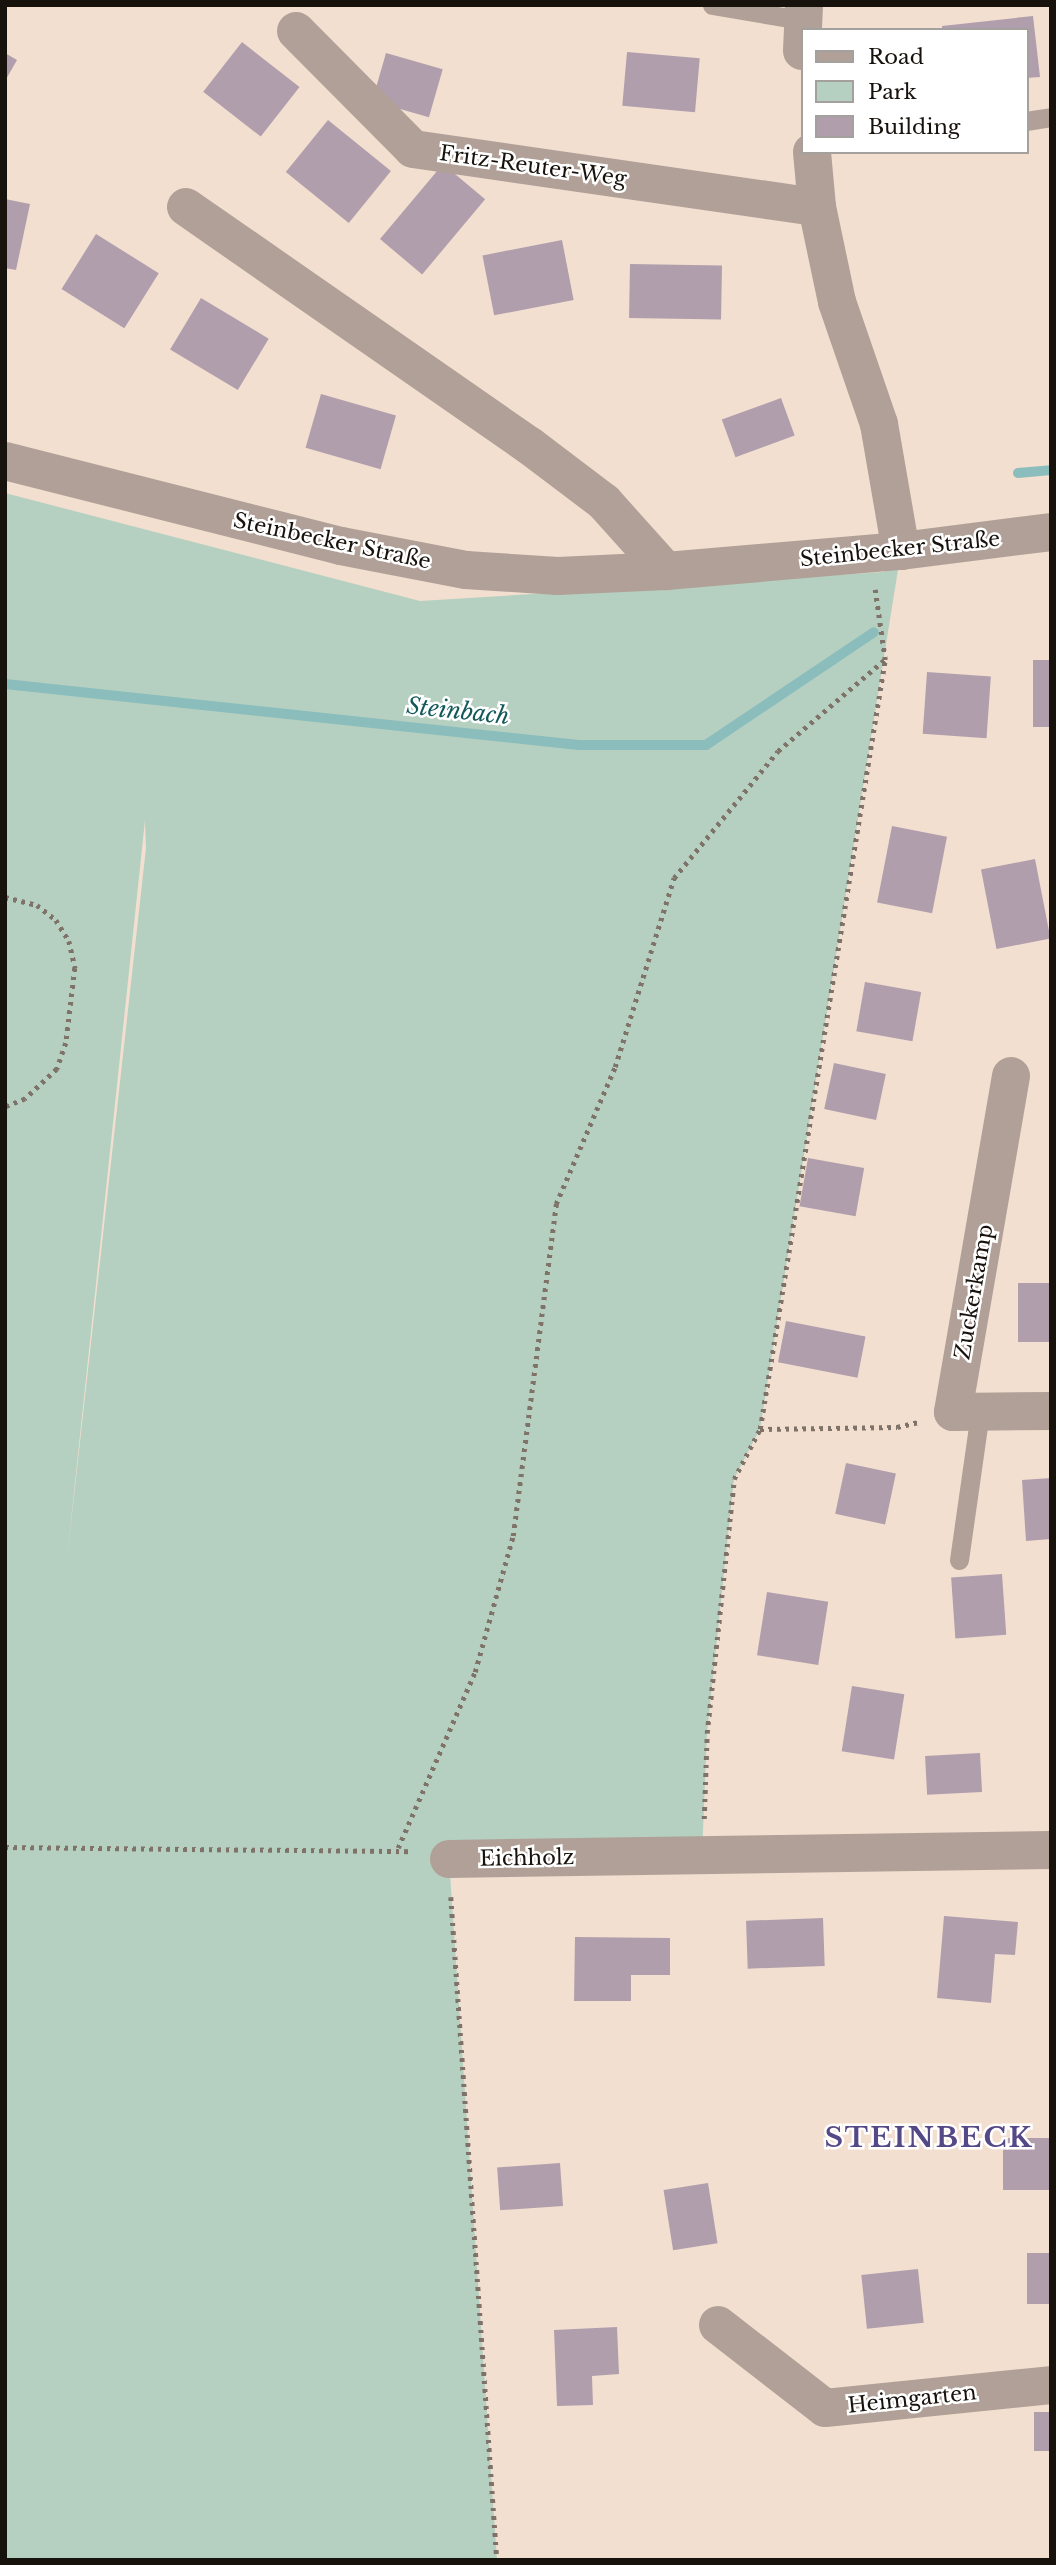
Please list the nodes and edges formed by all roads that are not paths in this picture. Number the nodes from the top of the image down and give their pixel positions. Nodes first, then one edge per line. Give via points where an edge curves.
1 (712, 5) edge
2 (803, 25) edge
3 (296, 31) dead end
4 (1051, 117) edge
5 (1028, 121) edge
6 (817, 154) edge
7 (186, 207) dead end
8 (817, 207) junction
9 (5, 461) edge
10 (1051, 533) edge
11 (901, 551) junction
12 (666, 571) junction
13 (1012, 1076) dead end
14 (1051, 1411) edge
15 (966, 1412) junction
16 (959, 1560) dead end
17 (1051, 1850) edge
18 (449, 1859) road end
19 (718, 2325) dead end
20 (1051, 2385) edge

1 - 2 lane
3 - 8 street, Fritz-Reuter-Weg via 413,149
4 - 5 lane
6 - 8 street
7 - 12 street via 604,502
8 - 11 street via 837,302 879,424
9 - 12 street, Steinbecker Straße via 341,546 466,570 558,576
10 - 11 street, Steinbecker Straße
11 - 12 street, Steinbecker Straße
13 - 15 street, Zuckerkamp
14 - 15 street
15 - 16 lane
17 - 18 street, Eichholz
19 - 20 street, Heimgarten via 825,2408

